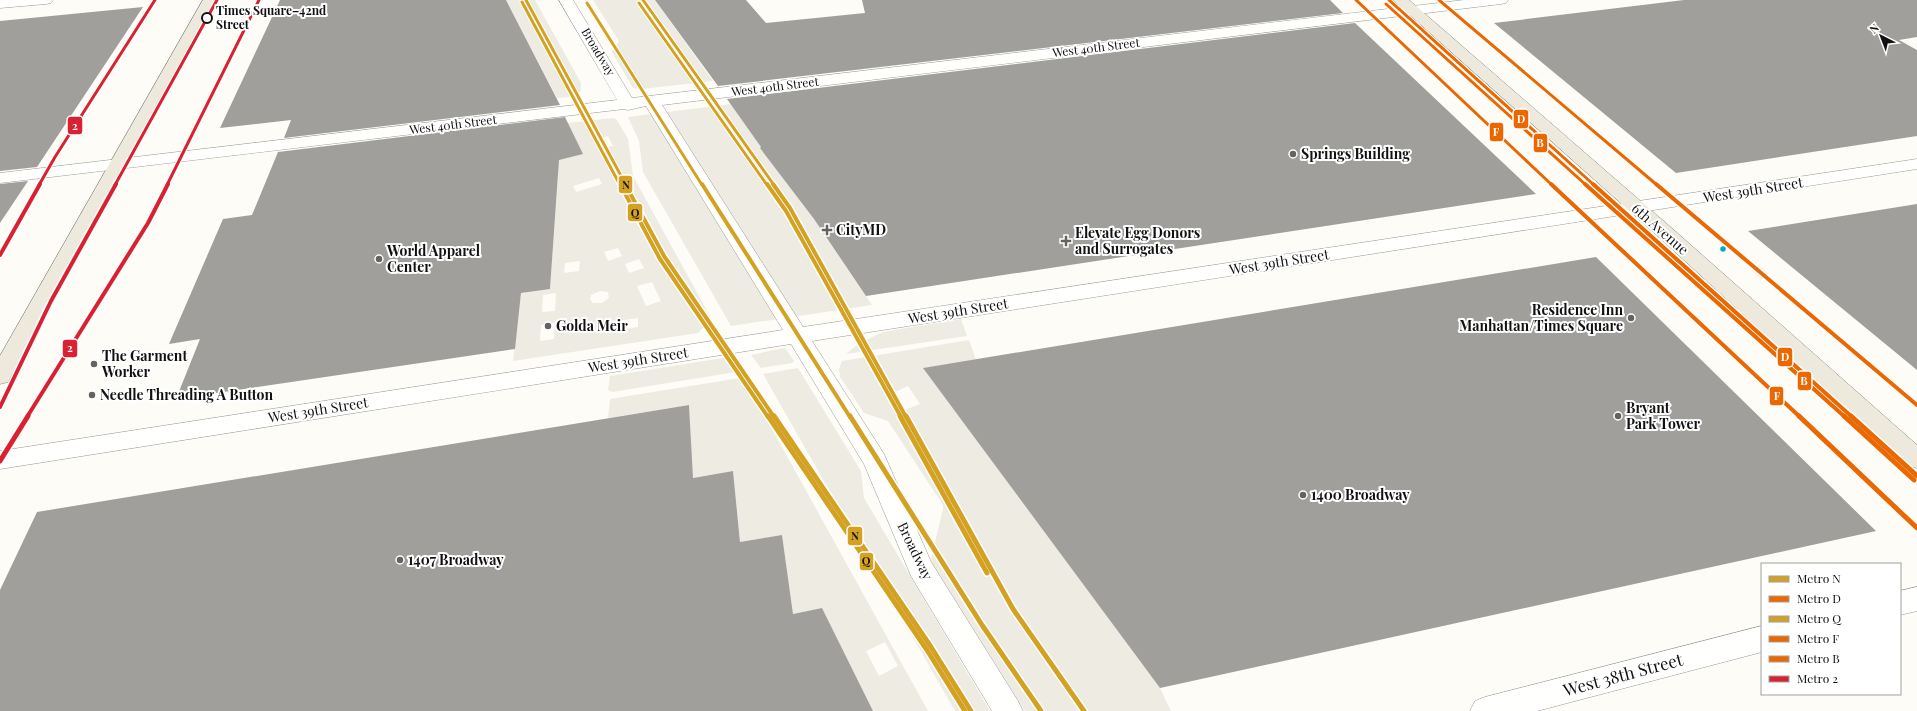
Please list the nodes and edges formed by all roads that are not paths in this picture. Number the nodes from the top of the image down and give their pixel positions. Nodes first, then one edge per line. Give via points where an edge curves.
1 (46, 0) edge
2 (210, 0) edge
3 (566, 0) edge
4 (1502, 0) edge
5 (0, 4) edge
6 (1406, 5) edge
7 (652, 102) junction
8 (628, 105) junction
9 (118, 164) junction
10 (1917, 164) edge
11 (0, 178) edge
12 (1635, 208) junction
13 (797, 335) junction
14 (0, 376) edge
15 (1917, 459) edge
16 (0, 460) edge
17 (1917, 599) edge
18 (1901, 603) edge
19 (1761, 639) edge
20 (1008, 711) edge
21 (1485, 711) edge

1 - 5 street
2 - 9 main road
3 - 8 street, Broadway
4 - 6 street, West 40th Street
6 - 7 street, West 40th Street
6 - 12 main road, 6th Avenue
7 - 8 street, West 40th Street
7 - 13 street, Broadway
8 - 9 street, West 40th Street
9 - 11 street, West 40th Street
9 - 14 main road
10 - 12 street, West 39th Street
12 - 13 street, West 39th Street
12 - 15 main road, 6th Avenue
13 - 16 street, West 39th Street
13 - 20 street, Broadway via 875,461 920,568
17 - 18 street
19 - 21 street, West 38th Street

